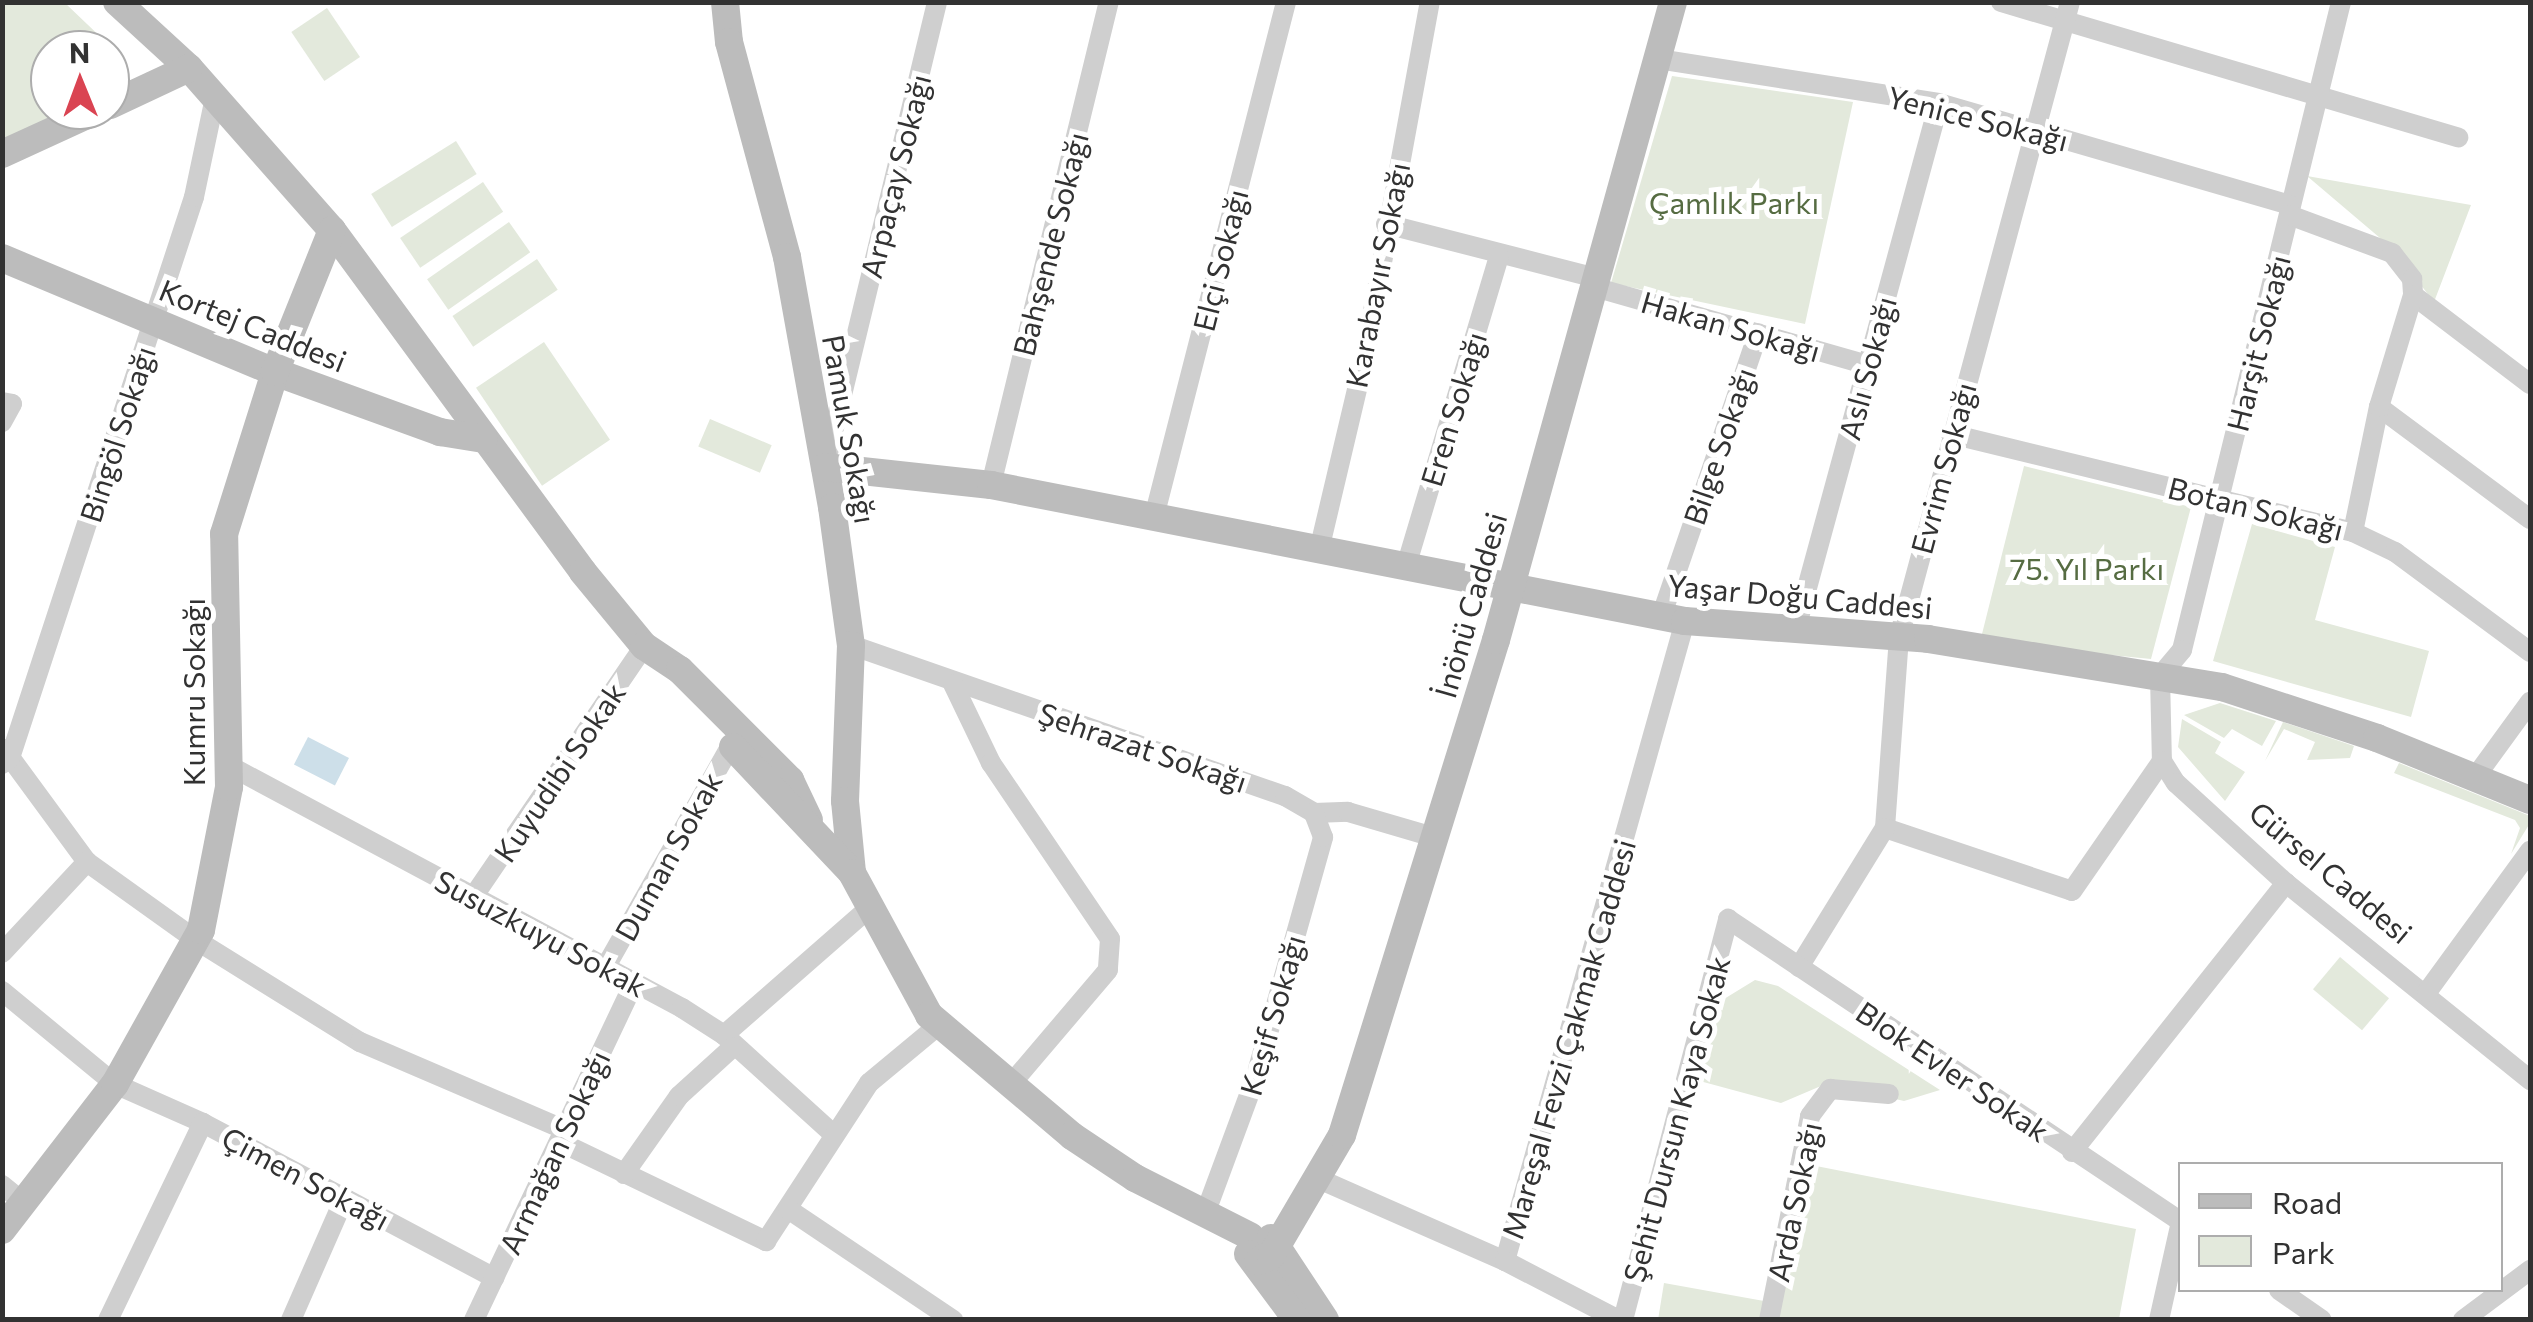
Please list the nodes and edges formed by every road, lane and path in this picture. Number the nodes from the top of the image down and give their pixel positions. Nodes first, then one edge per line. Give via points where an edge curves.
1 (118, 2) edge
2 (725, 2) edge
3 (937, 2) edge
4 (1108, 2) edge
5 (1286, 2) edge
6 (1430, 2) edge
7 (1674, 2) edge
8 (2001, 2) edge
9 (2341, 2) edge
10 (2068, 12) edge
11 (1658, 58) junction
12 (189, 68) junction
13 (130, 95) edge
14 (215, 97) junction
15 (2318, 98) junction
16 (1939, 104) junction
17 (54, 130) edge
18 (2034, 130) junction
19 (2458, 137) dead end
20 (2, 154) edge
21 (2290, 210) junction
22 (1386, 224) junction
23 (332, 230) junction
24 (1498, 256) junction
25 (2, 258) edge
26 (1595, 283) junction
27 (2413, 296) junction
28 (154, 320) junction
29 (1758, 333) junction
30 (1868, 365) junction
31 (275, 372) junction
32 (2530, 384) edge
33 (2, 402) edge
34 (2379, 407) junction
35 (2, 422) edge
36 (1951, 434) junction
37 (483, 439) junction
38 (825, 467) junction
39 (991, 484) junction
40 (2220, 497) junction
41 (1154, 517) junction
42 (2530, 518) edge
43 (2353, 532) junction
44 (1320, 546) junction
45 (1406, 562) junction
46 (1510, 584) junction
47 (1673, 619) junction
48 (1795, 632) junction
49 (1899, 637) junction
50 (851, 645) junction
51 (2530, 652) edge
52 (652, 653) junction
53 (2160, 676) junction
54 (953, 684) junction
55 (2530, 702) edge
56 (731, 744) junction
57 (5, 757) edge
58 (2162, 761) junction
59 (228, 765) junction
60 (2476, 776) junction
61 (2530, 800) edge
62 (1314, 813) junction
63 (809, 820) junction
64 (1885, 828) junction
65 (1437, 838) junction
66 (2530, 851) edge
67 (88, 862) junction
68 (852, 873) junction
69 (2525, 874) edge
70 (2286, 882) junction
71 (473, 896) junction
72 (870, 907) junction
73 (1728, 918) joint
74 (196, 940) junction
75 (2, 952) edge
76 (1799, 967) junction
77 (606, 968) junction
78 (634, 983) junction
79 (2, 991) edge
80 (2427, 992) junction
81 (940, 1024) junction
82 (728, 1041) junction
83 (2530, 1080) edge
84 (115, 1084) junction
85 (1010, 1084) junction
86 (1889, 1094) dead end
87 (204, 1123) junction
88 (832, 1133) junction
89 (562, 1136) junction
90 (2072, 1152) junction
91 (624, 1174) junction
92 (1319, 1179) junction
93 (13, 1194) edge
94 (344, 1197) junction
95 (788, 1210) junction
96 (1205, 1214) junction
97 (2178, 1223) edge
98 (2, 1230) edge
99 (2178, 1233) edge
100 (1260, 1244) junction
101 (1505, 1261) junction
102 (2530, 1270) edge
103 (494, 1278) junction
104 (2503, 1290) edge
105 (2281, 1292) edge
106 (2500, 1292) edge
107 (108, 1320) edge
108 (291, 1320) edge
109 (474, 1320) edge
110 (952, 1320) edge
111 (1297, 1320) edge
112 (1324, 1320) edge
113 (1621, 1320) edge
114 (1769, 1320) edge
115 (2159, 1320) edge
116 (2322, 1320) edge
117 (2462, 1320) edge

1 - 12 street
2 - 38 street, Pamuk Sokağı via 728,42 784,242
3 - 38 street, Arpaçay Sokağı
4 - 39 street, Bahşende Sokağı
5 - 41 street, Elçi Sokağı
6 - 22 street, Karabayır Sokağı
7 - 11 street, İnönü Caddesi
8 - 10 street
9 - 15 street, Harşit Sokağı
10 - 15 street
10 - 18 street, Evrim Sokağı
11 - 16 street, Yenice Sokağı
11 - 26 street, İnönü Caddesi
12 - 13 street
12 - 14 street
14 - 23 street
14 - 28 street, Bingöl Sokağı via 209,150
15 - 19 street
15 - 21 street, Harşit Sokağı
16 - 18 street, Yenice Sokağı
16 - 30 street, Aslı Sokağı
17 - 20 street
18 - 21 street, Yenice Sokağı
18 - 36 street, Evrim Sokağı
21 - 27 street, Yenice Sokağı via 2392,253 2412,280
21 - 40 street, Harşit Sokağı
22 - 24 street, Hakan Sokağı
22 - 44 street, Karabayır Sokağı via 1365,356
23 - 31 street, Kumru Sokağı
23 - 37 street
24 - 26 street, Hakan Sokağı
24 - 45 street, Eren Sokağı
25 - 28 street, Kortej Caddesi
26 - 29 street, Hakan Sokağı
26 - 46 street, İnönü Caddesi
27 - 32 street
27 - 34 street
28 - 31 street, Kortej Caddesi
28 - 57 street, Bingöl Sokağı
29 - 30 street, Hakan Sokağı
29 - 47 street, Bilge Sokağı
30 - 48 street, Aslı Sokağı
31 - 37 street, Kortej Caddesi via 440,432
31 - 59 street, Kumru Sokağı via 224,534
33 - 35 street via 12,404
34 - 42 street
34 - 43 street
36 - 40 street, Botan Sokağı
36 - 49 street, Evrim Sokağı
37 - 52 street
38 - 39 street
38 - 50 street, Pamuk Sokağı
39 - 41 street, Yaşar Doğu Caddesi
40 - 43 street, Botan Sokağı
40 - 53 street, Harşit Sokağı via 2182,650
41 - 44 street, Yaşar Doğu Caddesi
43 - 51 street, Botan Sokağı via 2395,552
44 - 45 street, Yaşar Doğu Caddesi
45 - 46 street, Yaşar Doğu Caddesi
46 - 47 street, Yaşar Doğu Caddesi
46 - 65 street, İnönü Caddesi
47 - 48 street, Yaşar Doğu Caddesi
47 - 101 street, Mareşal Fevzi Çakmak Caddesi
48 - 49 street, Yaşar Doğu Caddesi
49 - 53 street, Yaşar Doğu Caddesi
49 - 64 street, Evrim Sokağı
50 - 54 street, Şehrazat Sokağı
50 - 68 street, Pamuk Sokağı via 845,801
52 - 56 street via 668,681
52 - 63 street via 680,670 790,780
52 - 71 street, Kuyudibi Sokak
53 - 58 street
53 - 60 street, Yaşar Doğu Caddesi via 2222,687
54 - 62 street, Şehrazat Sokağı via 1285,796
54 - 85 street via 991,763 1110,939 1108,970
55 - 60 street
56 - 63 street via 774,794
56 - 77 street, Duman Sokak
57 - 67 street
58 - 64 street via 2072,891
58 - 70 street, Gürsel Caddesi via 2176,782
59 - 71 street, Susuzkuyu Sokak
59 - 74 street, Kumru Sokağı
60 - 61 street, Yaşar Doğu Caddesi
62 - 65 street, Şehrazat Sokağı via 1348,812
62 - 96 street, Keşif Sokağı via 1322,838 1247,1105
63 - 68 street
64 - 76 street
65 - 92 street, İnönü Caddesi via 1342,1135
66 - 69 street
67 - 74 street
67 - 75 street
68 - 72 street
69 - 80 street
70 - 80 street, Gürsel Caddesi
70 - 90 street
71 - 77 street, Susuzkuyu Sokak
72 - 81 street via 902,972
72 - 82 street
73 - 76 street, Blok Evler Sokak
73 - 113 street, Şehit Dursun Kaya Sokak
74 - 84 street, Kumru Sokağı
74 - 89 street via 360,1042
76 - 90 street, Blok Evler Sokak
77 - 78 street, Susuzkuyu Sokak
78 - 82 street, Susuzkuyu Sokak
78 - 89 street, Armağan Sokağı
79 - 84 street, Çimen Sokağı
80 - 83 street, Gürsel Caddesi
81 - 85 street
81 - 88 street via 870,1083
82 - 88 street, Susuzkuyu Sokak
82 - 91 street
84 - 87 street, Çimen Sokağı
84 - 93 street, Kumru Sokağı
85 - 96 street via 1072,1136
86 - 114 street, Arda Sokağı via 1830,1089 1810,1116
87 - 94 street, Çimen Sokağı
87 - 107 street
88 - 95 street
89 - 91 street
89 - 103 street, Armağan Sokağı
90 - 97 street, Blok Evler Sokak
91 - 95 street via 766,1240
92 - 100 street, İnönü Caddesi via 1300,1214
92 - 101 street, Mareşal Fevzi Çakmak Caddesi
93 - 98 street, Kumru Sokağı
94 - 103 street, Çimen Sokağı
94 - 108 street
95 - 110 street
96 - 100 street
99 - 115 street
100 - 111 street
100 - 112 street
101 - 113 street
102 - 104 street
103 - 109 street, Armağan Sokağı
105 - 116 street
106 - 117 street

